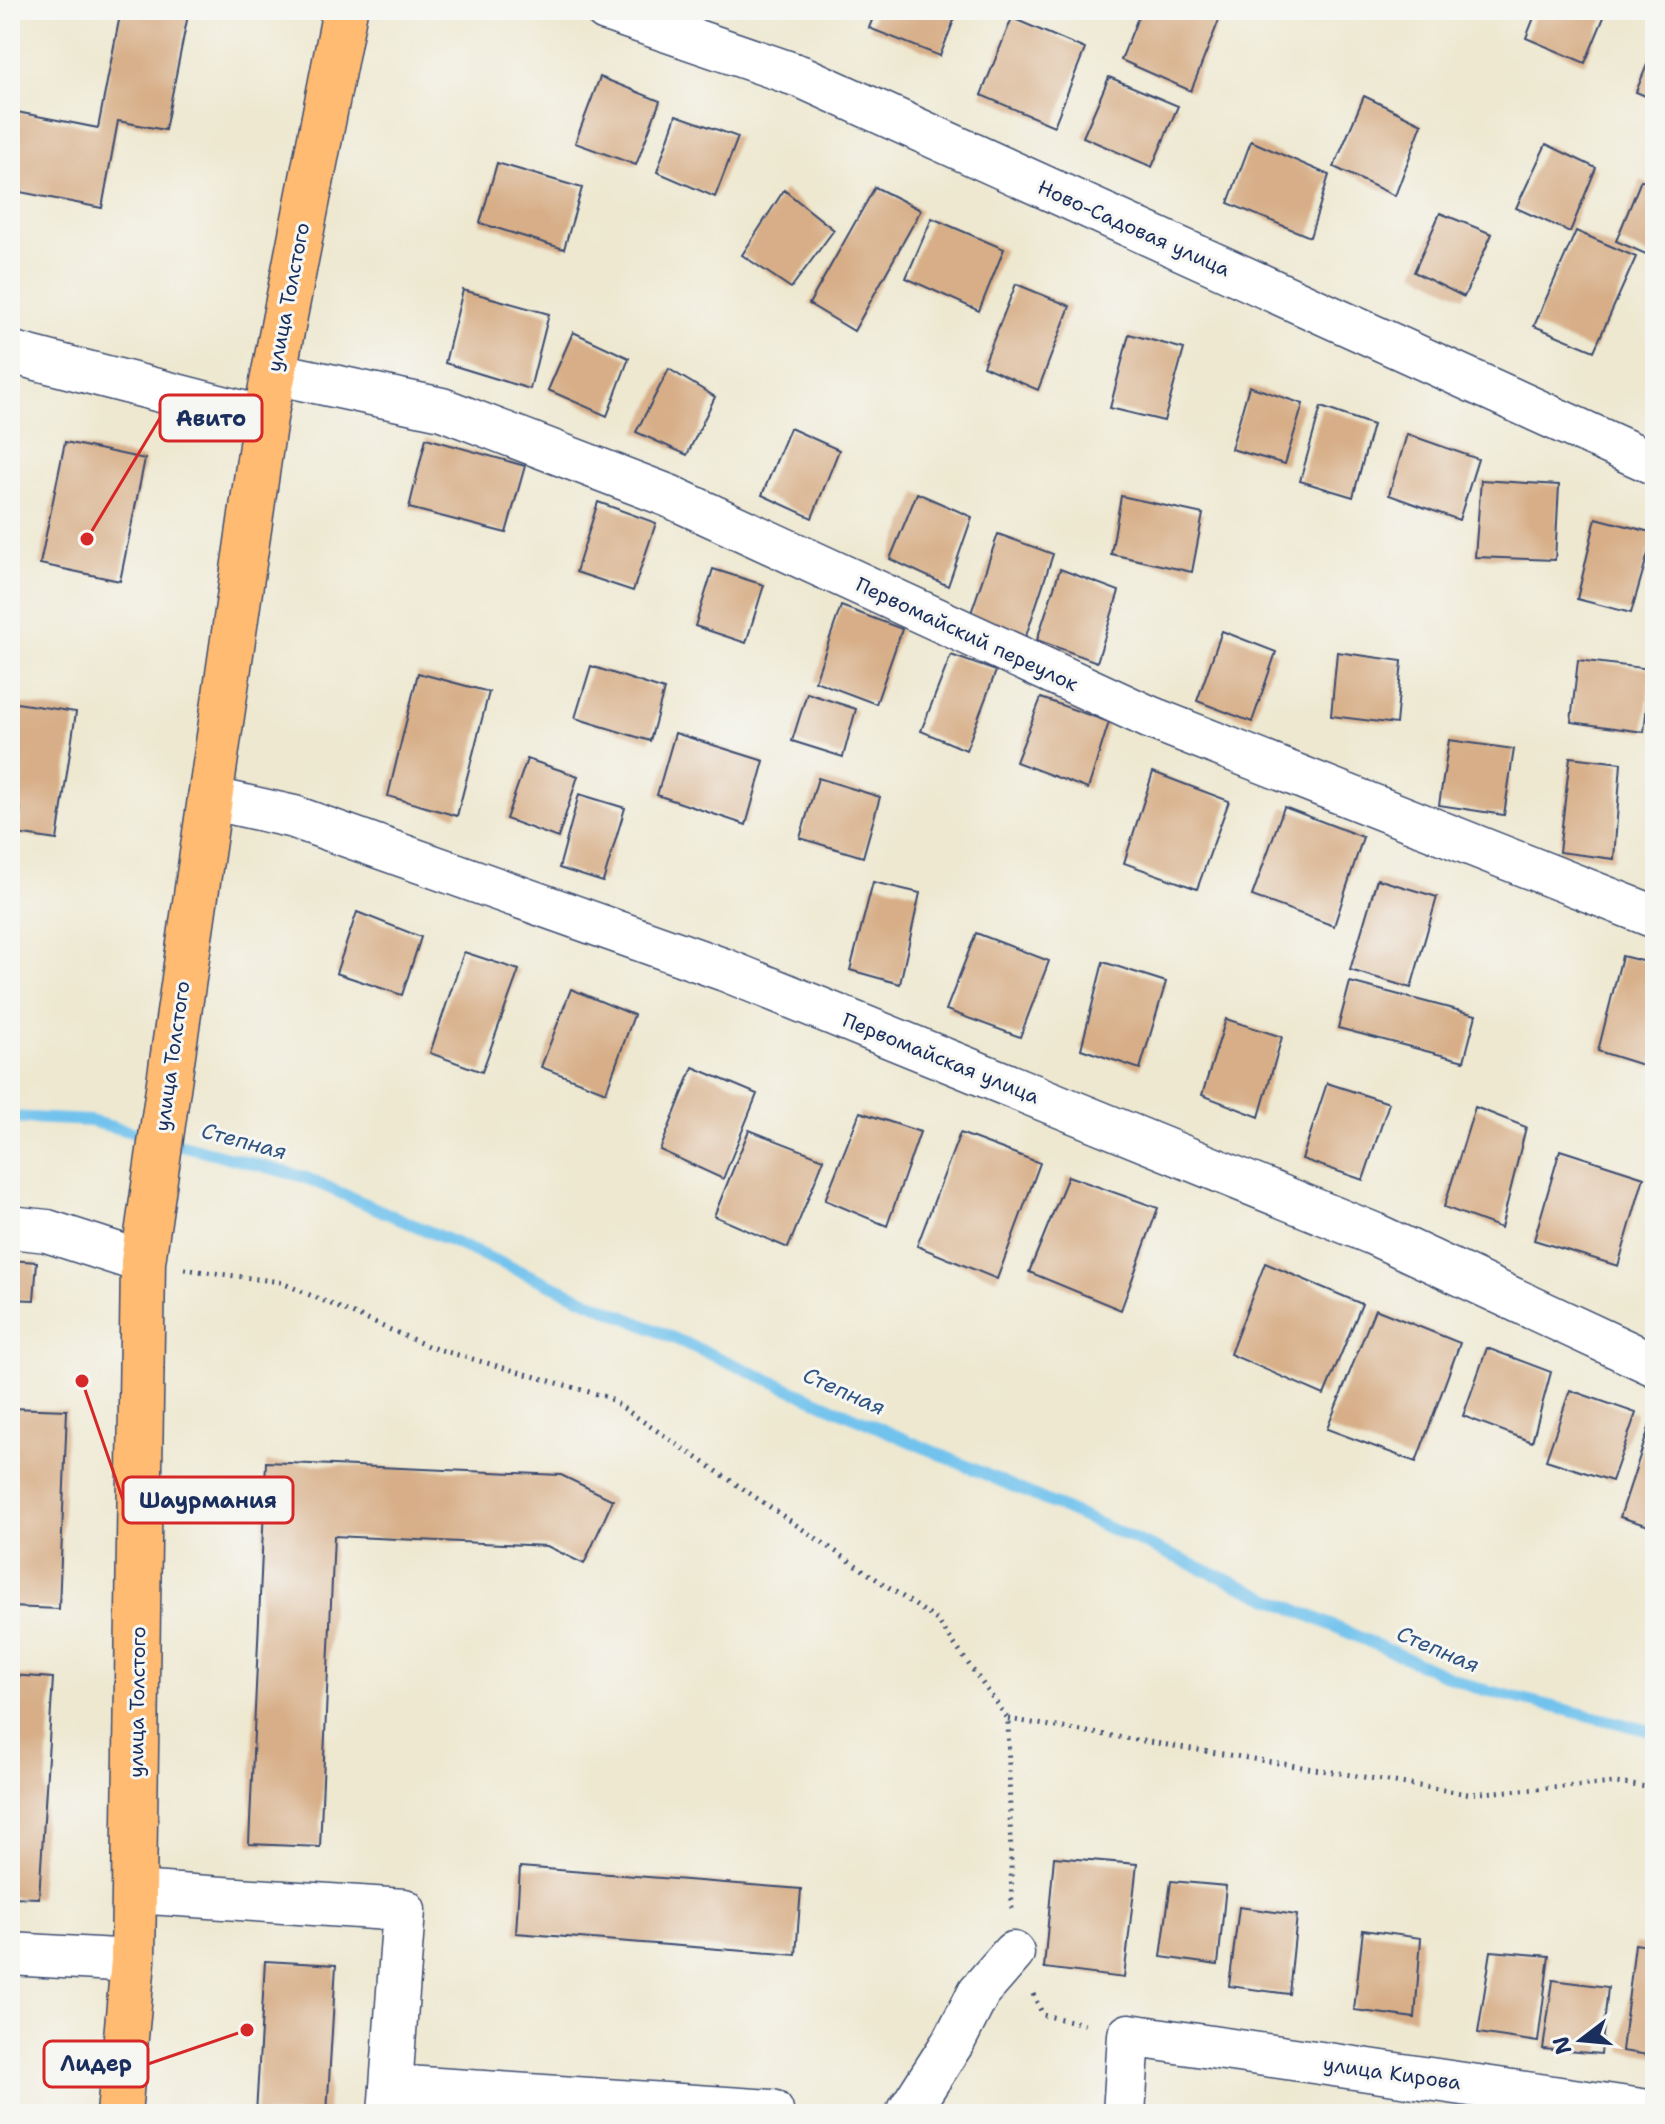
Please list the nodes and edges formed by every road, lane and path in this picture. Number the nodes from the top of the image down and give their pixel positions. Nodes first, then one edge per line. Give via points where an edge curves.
1 (345, 10) edge
2 (606, 10) edge
3 (10, 352) edge
4 (273, 373) junction
5 (265, 418) junction
6 (1655, 464) edge
7 (209, 798) junction
8 (1655, 917) edge
9 (10, 1227) edge
10 (145, 1246) junction
11 (1655, 1365) edge
12 (1008, 1719) junction
13 (1655, 1788) edge
14 (134, 1892) junction
15 (1013, 1953) junction
16 (10, 1954) edge
17 (133, 1961) junction
18 (1129, 2035) junction
19 (390, 2100) edge
20 (772, 2111) dead end
21 (1655, 2112) edge
22 (119, 2114) edge
23 (907, 2114) edge
24 (1124, 2114) edge

1 - 4 main road, улица Толстого
2 - 6 street, Ново-Садовая улица via 802,77
3 - 5 street
4 - 5 main road, улица Толстого
4 - 8 street, Первомайский переулок via 442,409 655,491 1149,717
5 - 7 main road, улица Толстого
7 - 10 main road, улица Толстого
7 - 11 street, Первомайская улица via 294,817 725,970 1374,1234
9 - 10 street
10 - 12 path via 213,1274 280,1282 430,1347 607,1397 937,1620
10 - 14 main road, улица Толстого
12 - 13 path via 1468,1794 1616,1783
12 - 15 path
14 - 17 main road, улица Толстого
14 - 19 street via 404,1910
15 - 18 path via 1043,2015
15 - 23 street via 979,1992
16 - 17 street
17 - 22 main road, улица Толстого
18 - 21 street, улица Кирова
18 - 24 street
19 - 20 street

